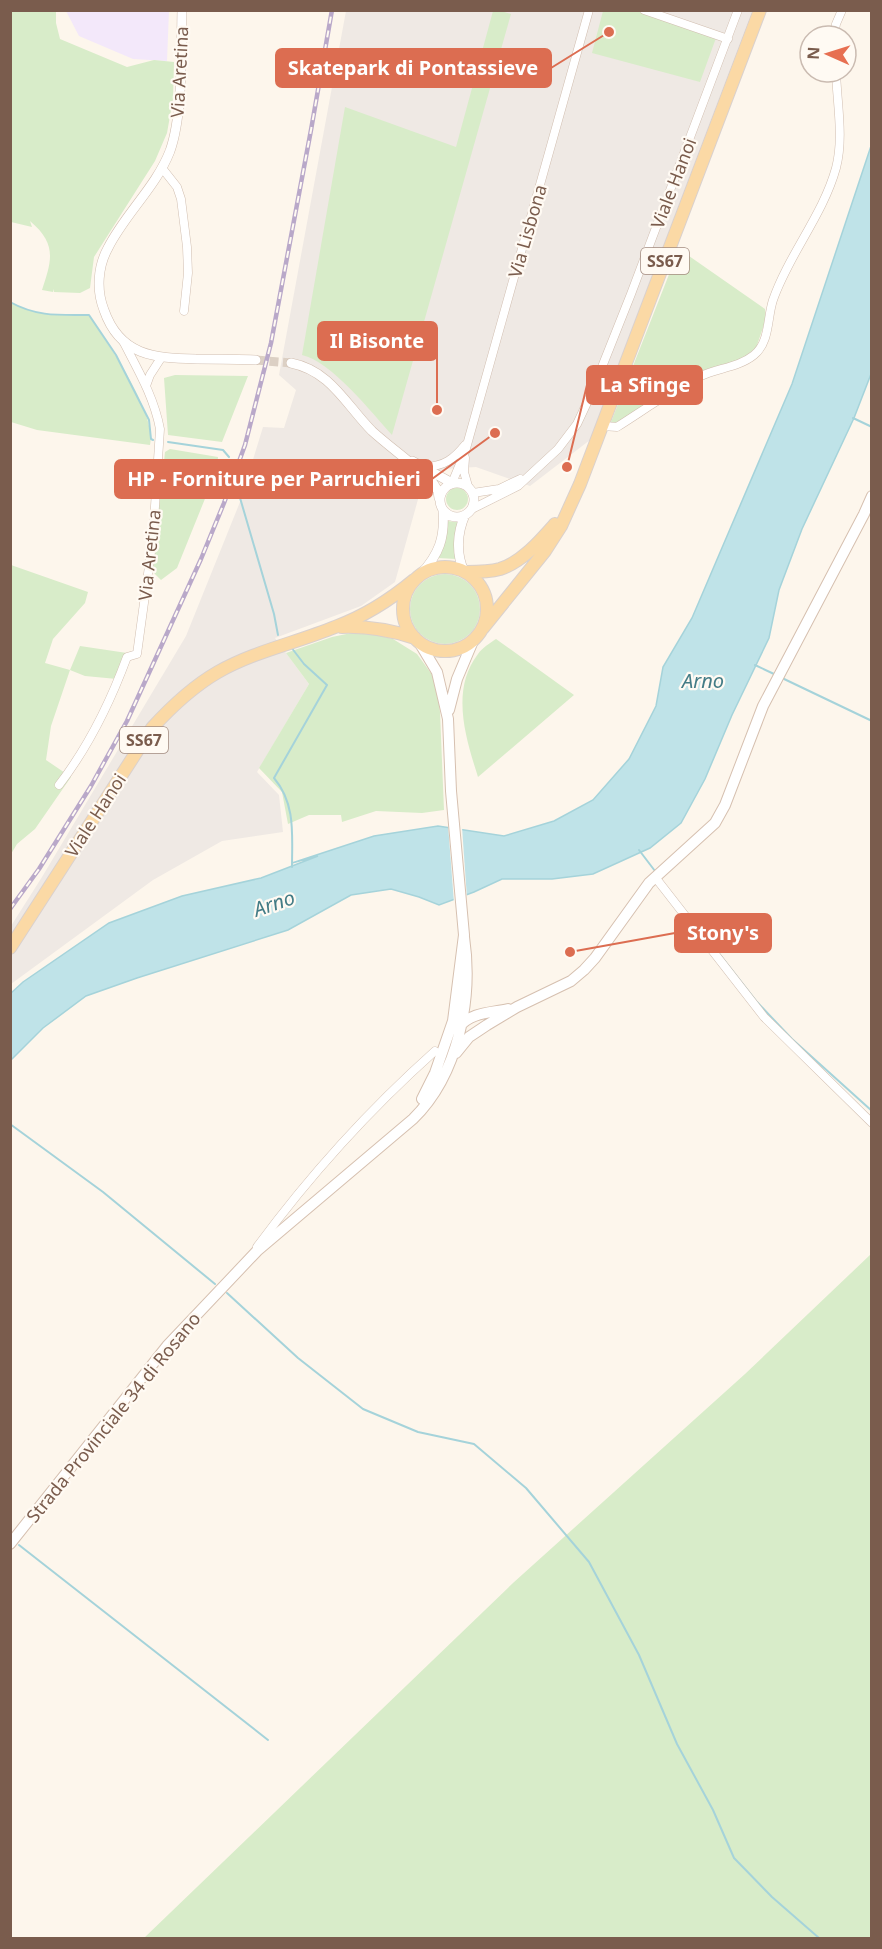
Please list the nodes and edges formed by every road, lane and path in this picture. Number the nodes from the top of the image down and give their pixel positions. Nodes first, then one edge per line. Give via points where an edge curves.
1 (183, 10) edge
2 (589, 10) edge
3 (644, 10) edge
4 (738, 10) edge
5 (760, 10) edge
6 (842, 10) edge
7 (836, 24) edge
8 (728, 39) junction
9 (837, 84) edge
10 (162, 168) junction
11 (184, 310) dead end
12 (122, 340) junction
13 (145, 354) junction
14 (161, 358) junction
15 (256, 360) tunnel mouth
16 (291, 363) tunnel mouth
17 (139, 372) junction
18 (146, 386) junction
19 (602, 426) junction
20 (468, 442) junction
21 (465, 452) junction
22 (405, 457) junction
23 (426, 467) junction
24 (530, 475) junction
25 (452, 483) junction
26 (470, 490) junction
27 (872, 496) edge
28 (439, 498) junction
29 (568, 510) junction
30 (443, 511) junction
31 (468, 512) junction
32 (465, 572) junction
33 (418, 577) junction
34 (335, 627) junction
35 (483, 628) junction
36 (417, 640) junction
37 (473, 641) junction
38 (448, 719) junction
39 (59, 785) dead end
40 (655, 877) junction
41 (464, 936) junction
42 (10, 948) edge
43 (467, 972) junction
44 (457, 1000) junction
45 (517, 1007) junction
46 (485, 1013) junction
47 (462, 1023) junction
48 (487, 1025) junction
49 (447, 1044) junction
50 (435, 1051) dead end
51 (445, 1071) junction
52 (872, 1123) edge
53 (405, 1124) junction
54 (242, 1267) junction
55 (10, 1544) edge

1 - 10 street, Via Aretina via 177,122
2 - 20 street, Via Lisbona
3 - 8 street
4 - 8 street, Viale Hanoi
5 - 19 main road, SS67
6 - 7 street
8 - 24 street, Viale Hanoi via 578,424
9 - 19 street via 840,148 836,168 828,191 781,278 761,347 744,362 702,375 617,427
10 - 11 street via 181,199 188,265
10 - 12 street, Via Aretina via 111,243 102,266 102,306
12 - 13 street, Via Aretina
12 - 17 street, Via Aretina
13 - 14 street, Via Aretina
13 - 17 street
14 - 15 street, Via Aretina
14 - 18 street
16 - 22 street via 333,384 370,428
17 - 18 street, Via Aretina
18 - 39 street, Via Aretina via 157,412 161,446 137,654 127,657 101,720 80,759
19 - 29 main road, SS67
20 - 21 street, Via Lisbona
20 - 23 street via 456,458
21 - 25 street, Via Lisbona
21 - 26 street, Via Lisbona via 464,472
22 - 23 street
22 - 28 street via 433,483
23 - 25 street
24 - 26 street, Viale Hanoi via 499,489
24 - 31 street, Viale Hanoi via 508,492
25 - 26 street, Viale Hanoi
25 - 28 street via 442,489
26 - 31 street via 474,498
27 - 40 main road via 763,706 716,824
28 - 30 street, Viale Hanoi
29 - 32 main road, SS67 via 544,537 509,565 487,572
29 - 35 main road, SS67 via 545,550
30 - 31 street via 453,517
30 - 33 street, Viale Hanoi via 442,544
31 - 32 street via 458,548
32 - 33 main road, Viale Hanoi via 442,567
32 - 35 main road via 484,591 487,616
33 - 34 main road, Viale Hanoi / SS67 via 368,613
33 - 36 main road, Viale Hanoi via 407,591 404,609 408,628
34 - 36 main road, Viale Hanoi / SS67 via 388,629
34 - 42 main road, Viale Hanoi / SS67 via 220,671 169,709 152,728
35 - 37 main road
36 - 37 main road, Viale Hanoi via 440,651 463,648
36 - 38 main road, Strada Provinciale 34 di Rosano via 438,672
37 - 38 main road, Strada Provinciale 34 di Rosano via 457,679
38 - 41 main road, Strada Provinciale 34 di Rosano
40 - 45 main road via 584,970 571,981
40 - 52 street via 764,1017
41 - 43 main road, Strada Provinciale 34 di Rosano
41 - 44 main road, Strada Provinciale 34 di Rosano
43 - 46 main road via 474,1007
43 - 47 main road, Strada Provinciale 34 di Rosano
44 - 47 main road
44 - 49 main road, Strada Provinciale 34 di Rosano
45 - 46 main road
45 - 48 main road
46 - 47 main road
47 - 48 main road via 473,1028
47 - 49 main road
47 - 51 main road, Strada Provinciale 34 di Rosano
48 - 51 main road via 461,1044
49 - 53 main road, Strada Provinciale 34 di Rosano via 430,1083
50 - 54 street via 334,1150
51 - 53 main road, Strada Provinciale 34 di Rosano via 425,1104
53 - 54 main road, Strada Provinciale 34 di Rosano
54 - 55 main road, Strada Provinciale 34 di Rosano via 167,1346

